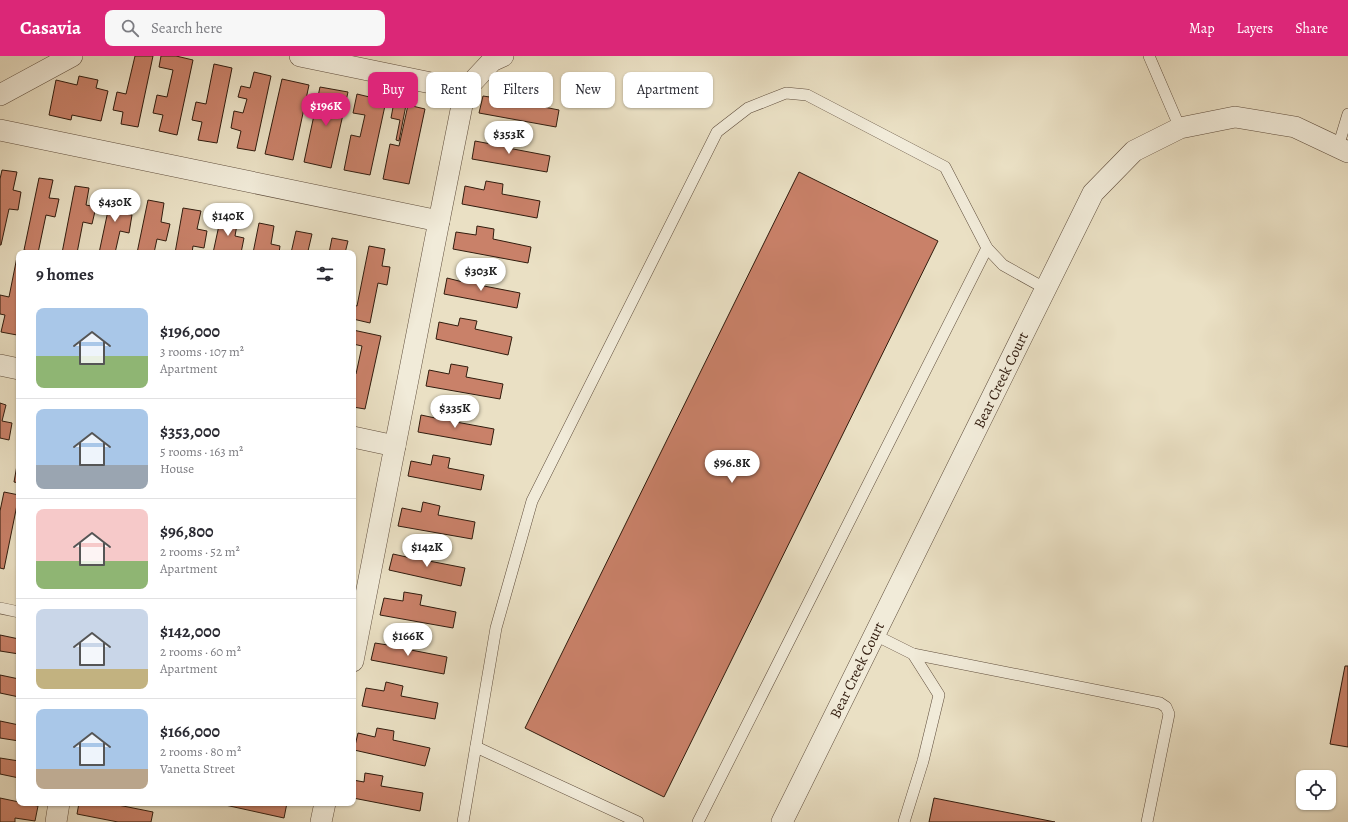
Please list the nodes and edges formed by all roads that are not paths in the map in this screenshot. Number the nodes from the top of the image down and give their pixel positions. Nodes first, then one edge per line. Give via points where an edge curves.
1 (72, 56) edge
2 (300, 56) edge
3 (503, 56) edge
4 (1149, 56) edge
5 (481, 73) edge
6 (426, 82) edge
7 (0, 95) edge
8 (460, 108) edge
9 (1348, 114) edge
10 (1180, 128) junction
11 (0, 130) edge
12 (1343, 150) edge
13 (438, 221) junction
14 (987, 248) junction
15 (1046, 289) junction
16 (0, 365) edge
17 (16, 368) edge
18 (356, 438) edge
19 (396, 446) junction
20 (0, 608) edge
21 (16, 611) edge
22 (874, 635) junction
23 (356, 646) edge
24 (913, 654) junction
25 (476, 747) junction
26 (59, 806) edge
27 (324, 806) edge
28 (56, 822) edge
29 (321, 822) edge
30 (463, 822) edge
31 (638, 822) edge
32 (698, 822) edge
33 (782, 822) edge
34 (904, 822) edge
35 (1147, 822) edge

1 - 7 street
2 - 6 street
3 - 5 street
4 - 10 lane
8 - 13 street
9 - 12 lane
10 - 12 street, Bear Creek Court via 1235,117 1295,127
10 - 15 street, Bear Creek Court via 1134,151 1093,193
11 - 13 street
13 - 19 street
14 - 15 lane via 1003,266
14 - 25 lane via 945,167 807,95 786,93 748,108 717,132 532,501 496,628
14 - 32 lane
15 - 22 street, Bear Creek Court
16 - 17 street
18 - 19 street
19 - 23 street
20 - 21 lane
22 - 24 lane
22 - 33 street, Bear Creek Court
24 - 34 lane via 939,695 923,761
24 - 35 lane via 1160,703 1166,707 1169,714
25 - 30 lane
25 - 31 lane
26 - 28 street
27 - 29 street

